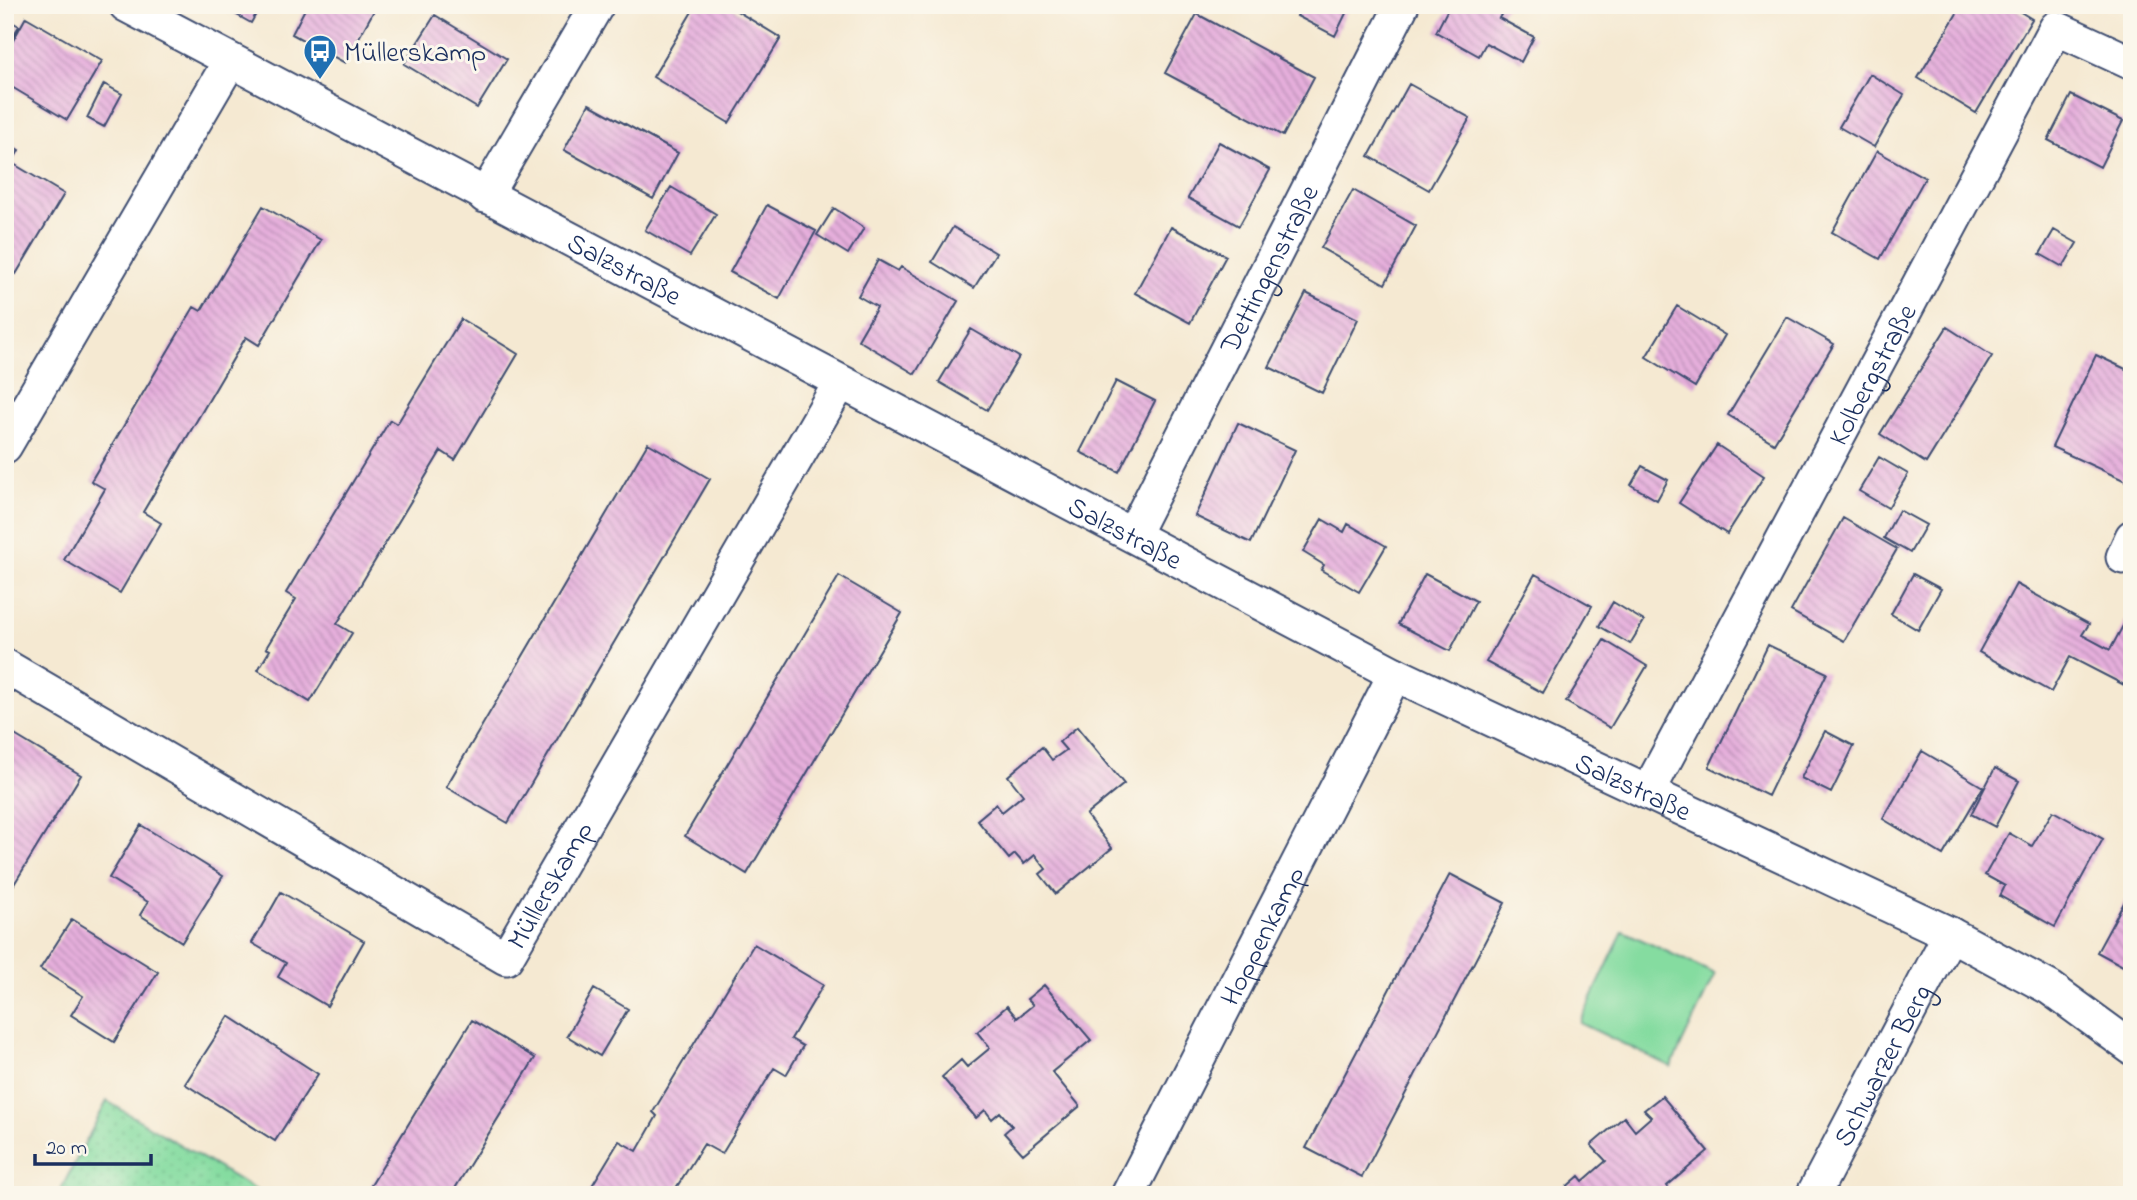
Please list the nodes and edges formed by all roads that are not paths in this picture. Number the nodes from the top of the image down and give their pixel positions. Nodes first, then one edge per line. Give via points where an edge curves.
1 (126, 5) edge
2 (597, 5) edge
3 (1402, 5) edge
4 (230, 61) junction
5 (2132, 63) edge
6 (485, 196) junction
7 (840, 383) junction
8 (5, 446) edge
9 (1133, 534) junction
10 (5, 666) edge
11 (1395, 674) junction
12 (1648, 792) junction
13 (1950, 934) junction
14 (2132, 1048) edge
15 (1128, 1195) edge
16 (1813, 1195) edge

1 - 4 street, Salzstraße
2 - 6 street
3 - 9 street, Dettingenstraße
4 - 6 street, Salzstraße
4 - 8 street
5 - 12 street, Kolbergstraße via 2056,28
6 - 7 street, Salzstraße
7 - 9 street, Salzstraße
7 - 10 street, Müllerskamp via 506,958
9 - 11 street, Salzstraße
11 - 12 street, Salzstraße
11 - 15 street, Hoppenkamp
12 - 13 street, Salzstraße
13 - 14 street, Salzstraße via 2050,988
13 - 16 street, Schwarzer Berg

